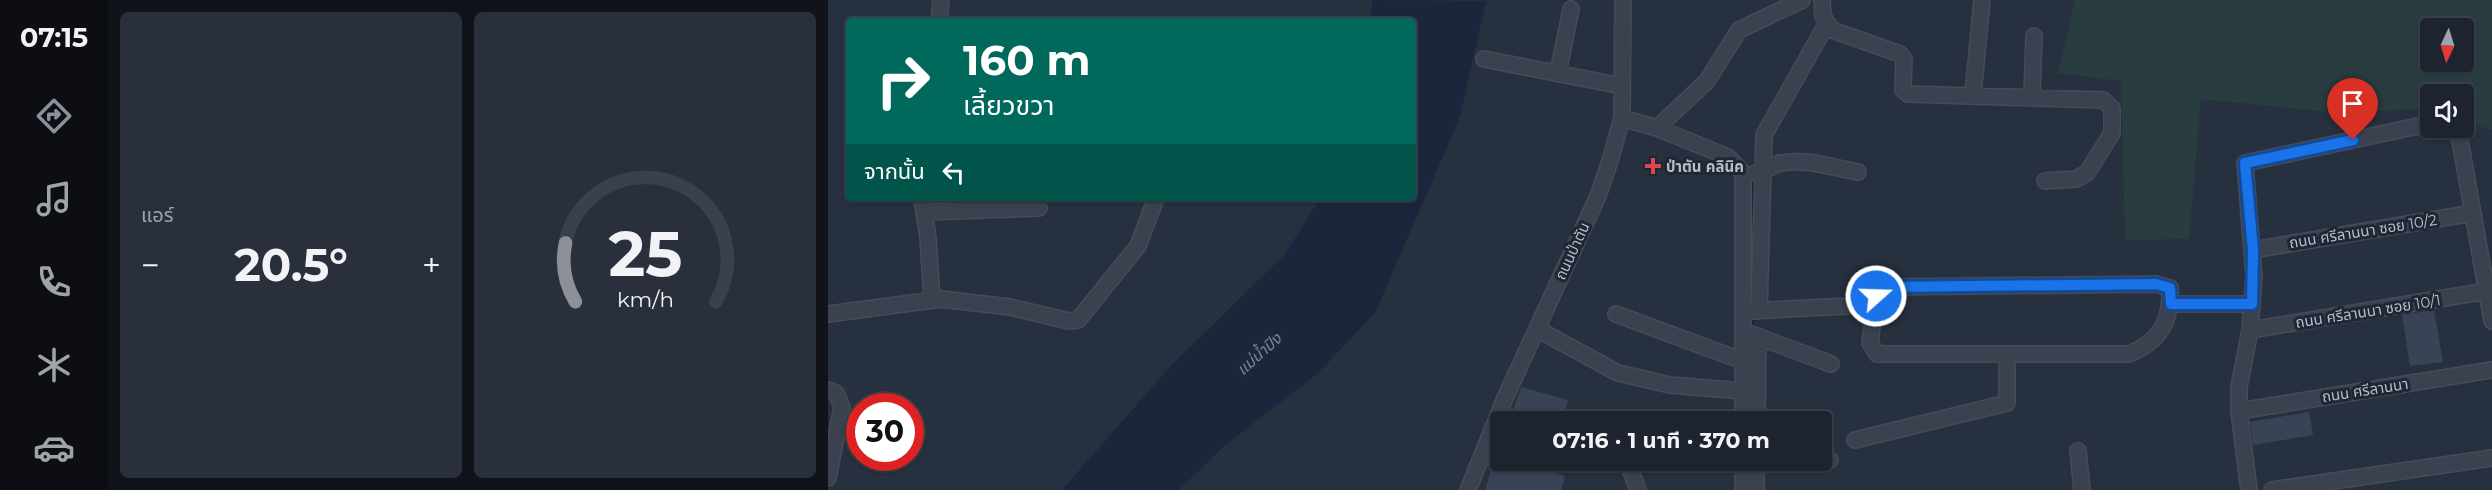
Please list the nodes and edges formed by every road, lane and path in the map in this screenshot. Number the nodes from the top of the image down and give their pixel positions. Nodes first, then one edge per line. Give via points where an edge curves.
1 (941, 0) edge
2 (1623, 0) edge
3 (1802, 0) edge
4 (1822, 0) edge
5 (1982, 0) edge
6 (1776, 6) edge
7 (1570, 9) dead end
8 (939, 18) edge
9 (1826, 25) junction
10 (2034, 36) dead end
11 (1484, 58) dead end
12 (1558, 73) junction
13 (1622, 86) junction
14 (1973, 94) junction
15 (2032, 96) junction
16 (1622, 118) junction
17 (2420, 126) edge
18 (1657, 128) junction
19 (2460, 138) edge
20 (1858, 172) dead end
21 (1743, 173) junction
22 (1762, 173) junction
23 (2044, 181) dead end
24 (1155, 201) edge
25 (923, 205) edge
26 (1039, 208) dead end
27 (2473, 213) junction
28 (2253, 250) junction
29 (1760, 259) junction
30 (1743, 260) junction
31 (2487, 291) junction
32 (932, 300) junction
33 (2171, 304) junction
34 (2252, 304) junction
35 (1866, 305) dead end
36 (1743, 311) junction
37 (1759, 311) junction
38 (828, 314) edge
39 (1616, 314) dead end
40 (2492, 321) edge
41 (1537, 329) junction
42 (2250, 330) junction
43 (1743, 331) junction
44 (1758, 337) junction
45 (2007, 355) junction
46 (1743, 362) junction
47 (1832, 364) dead end
48 (2492, 370) edge
49 (828, 390) edge
50 (1750, 394) junction
51 (1746, 411) edge
52 (1754, 411) edge
53 (2239, 411) junction
54 (1855, 440) dead end
55 (2078, 451) dead end
56 (2492, 458) edge
57 (1631, 471) edge
58 (1744, 471) edge
59 (1756, 471) edge
60 (828, 478) edge
61 (1468, 490) edge
62 (1638, 490) edge
63 (1743, 490) edge
64 (1756, 490) edge
65 (2082, 490) edge
66 (2249, 490) edge
67 (2272, 490) edge

1 - 8 street
2 - 13 street, ถนนป่าตัน
3 - 6 street
4 - 9 street
5 - 14 street
6 - 18 street via 1739,30 1707,81
7 - 12 street
9 - 14 street via 1900,54 1904,59 1903,90 1908,94
9 - 22 street via 1764,135
10 - 15 street
11 - 12 street
12 - 13 street
13 - 16 street, ถนนป่าตัน
14 - 15 street
15 - 23 street via 2103,100 2112,108 2112,133 2087,173 2076,179
16 - 18 street
16 - 41 street, ถนนป่าตัน via 1598,196
17 - 28 street via 2245,163
18 - 21 street via 1728,156
19 - 27 street
20 - 22 street via 1798,162 1779,163
21 - 22 street
21 - 30 street
22 - 29 street
24 - 32 street via 1138,246 1078,320 1010,307
25 - 26 street
25 - 32 street
27 - 28 street, ถนน ศรีลานนา ซอย 10/2
27 - 31 street
28 - 34 street
29 - 30 street
29 - 37 street
30 - 36 street
31 - 40 street
31 - 42 street, ถนน ศรีลานนา ซอย 10/1
32 - 38 street
33 - 34 street
33 - 45 street via 2167,323 2145,348 2129,354
33 - 45 street via 2170,288 2156,284 1880,289 1870,343 1877,354
34 - 42 street
35 - 37 street
36 - 37 street
36 - 43 street
39 - 46 street
41 - 50 street via 1618,373 1670,385
41 - 61 street, ถนนป่าตัน
42 - 53 street via 2239,387
43 - 44 street
43 - 46 street
44 - 47 street
44 - 50 street
45 - 54 street via 2007,403
46 - 50 street
48 - 53 street, ถนน ศรีลานนา
49 - 60 street via 836,393 842,407
50 - 51 street
50 - 52 street
53 - 66 street
55 - 65 street
56 - 67 street
57 - 62 street
58 - 63 street
59 - 64 street

